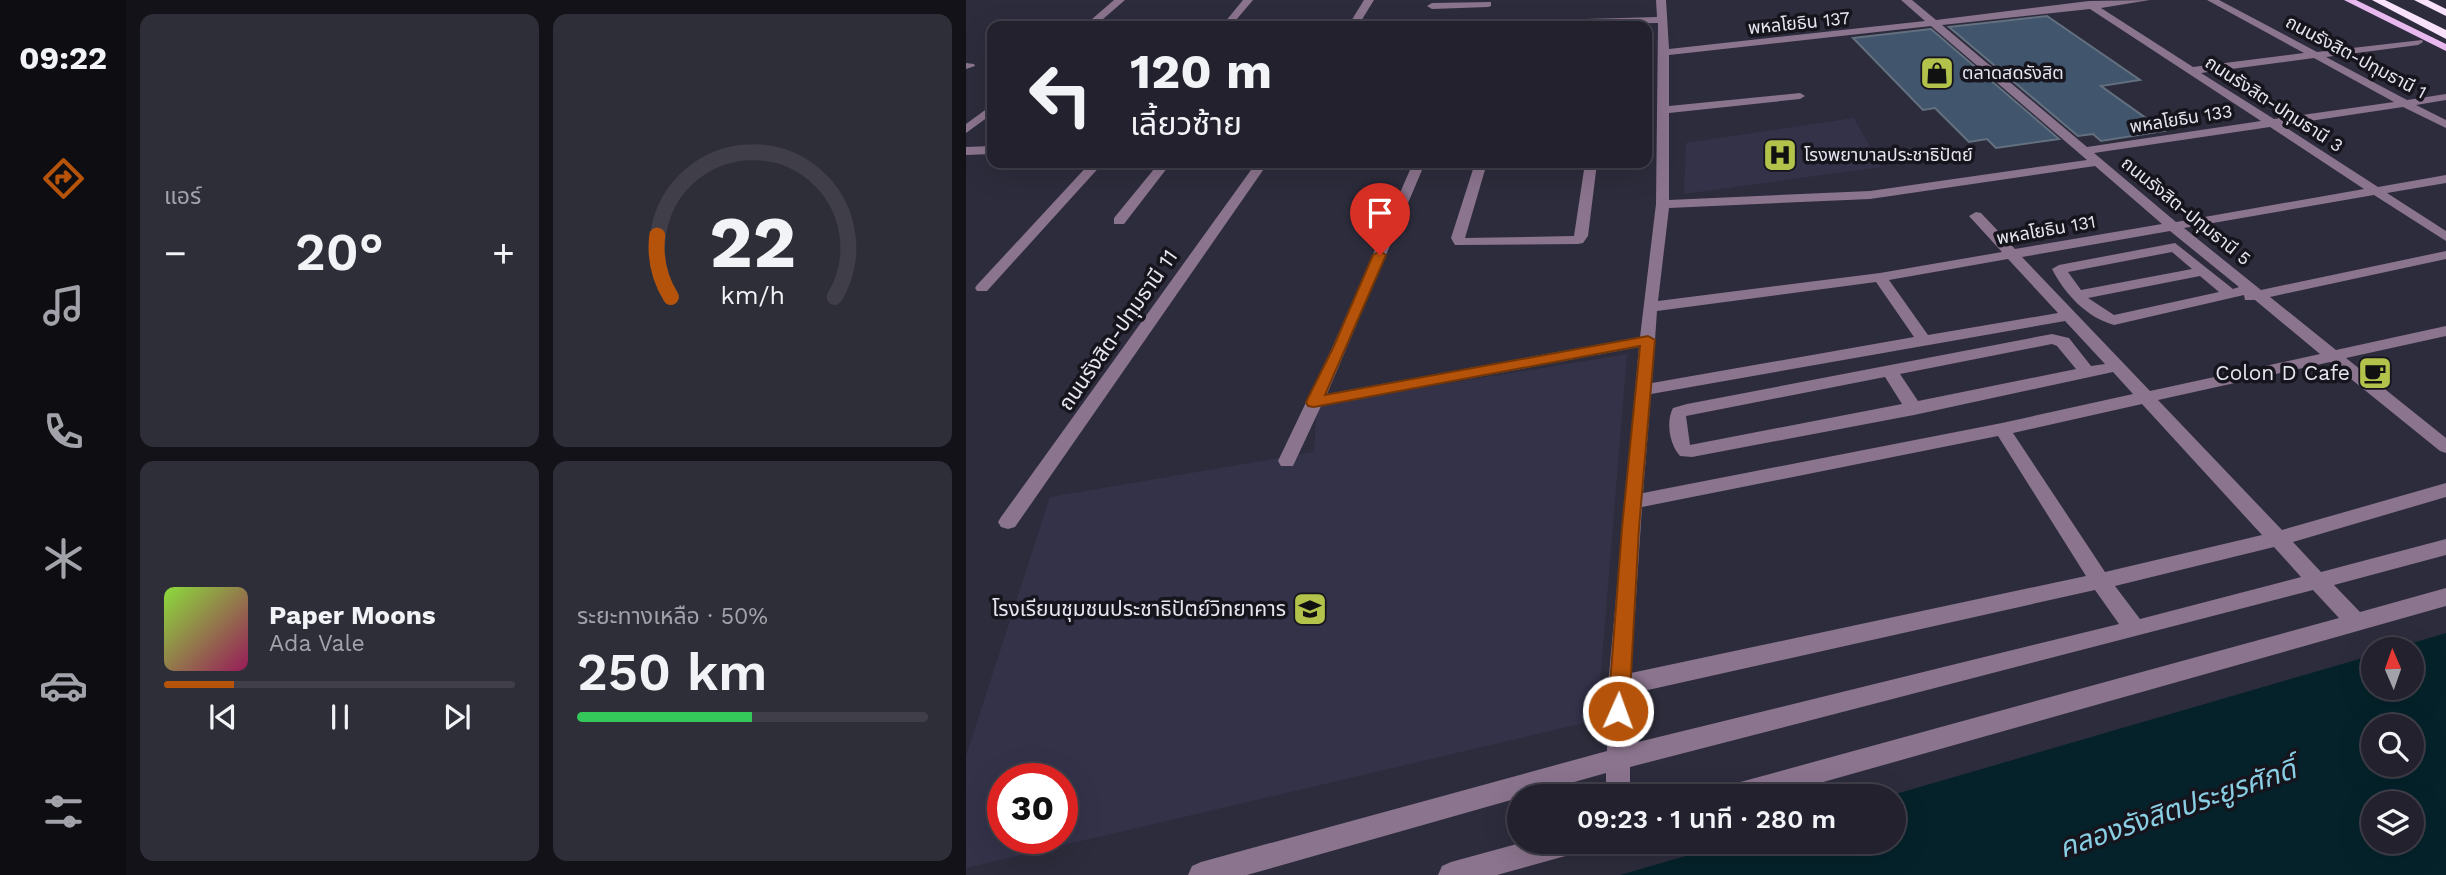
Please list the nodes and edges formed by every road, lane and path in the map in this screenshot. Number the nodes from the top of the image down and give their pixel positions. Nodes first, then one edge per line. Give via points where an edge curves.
1 (1120, 0) edge
2 (1248, 0) edge
3 (1369, 0) edge
4 (1661, 0) edge
5 (1906, 0) edge
6 (2145, 0) edge
7 (2212, 0) edge
8 (2349, 0) edge
9 (2377, 0) edge
10 (2392, 0) edge
11 (2419, 0) edge
12 (2428, 0) edge
13 (1488, 2) edge
14 (2087, 3) edge
15 (1432, 6) dead end
16 (2446, 11) edge
17 (2384, 19) junction
18 (1660, 20) junction
19 (1095, 21) edge
20 (1230, 21) edge
21 (1356, 21) edge
22 (1480, 21) edge
23 (1648, 21) edge
24 (1933, 24) junction
25 (2446, 27) edge
26 (2446, 36) edge
27 (2418, 41) junction
28 (2446, 48) edge
29 (1664, 53) junction
30 (2315, 55) junction
31 (2446, 56) edge
32 (2190, 71) junction
33 (1800, 96) dead end
34 (2446, 97) edge
35 (2405, 103) junction
36 (1664, 110) junction
37 (987, 112) edge
38 (2271, 123) junction
39 (2446, 125) edge
40 (966, 130) edge
41 (987, 150) edge
42 (966, 151) edge
43 (2087, 151) junction
44 (2097, 162) junction
45 (1092, 168) edge
46 (1161, 168) edge
47 (1258, 168) edge
48 (1417, 168) edge
49 (1479, 168) edge
50 (1590, 168) edge
51 (2446, 179) edge
52 (2376, 191) junction
53 (1663, 204) junction
54 (1976, 216) dead end
55 (1119, 220) dead end
56 (2174, 227) junction
57 (2446, 237) edge
58 (2015, 255) junction
59 (2446, 255) edge
60 (2204, 271) junction
61 (1880, 277) junction
62 (982, 288) dead end
63 (2254, 292) junction
64 (2230, 294) junction
65 (2079, 295) junction
66 (1650, 307) junction
67 (2070, 315) junction
68 (2446, 331) edge
69 (2090, 336) junction
70 (1648, 340) junction
71 (1924, 341) junction
72 (2334, 357) junction
73 (2118, 366) junction
74 (1890, 372) junction
75 (2087, 373) junction
76 (1642, 390) junction
77 (2145, 396) junction
78 (1314, 402) junction
79 (1914, 409) junction
80 (2002, 429) junction
81 (2446, 447) edge
82 (1287, 461) dead end
83 (2446, 490) edge
84 (1633, 502) junction
85 (1008, 522) dead end
86 (2277, 539) junction
87 (2446, 547) edge
88 (2100, 581) junction
89 (2316, 582) junction
90 (2446, 597) edge
91 (2356, 622) junction
92 (2135, 629) junction
93 (1619, 687) junction
94 (1617, 759) junction
95 (1618, 784) edge
96 (1775, 784) edge
97 (1527, 854) edge
98 (1201, 875) edge
99 (1451, 875) edge

1 - 19 street
2 - 20 street
3 - 21 street
4 - 18 street
5 - 24 street, ถนนรังสิต-ปทุมธานี 5
6 - 14 street, พหลโยธิน 137
7 - 30 street, ถนนรังสิต-ปทุมธานี 1
8 - 17 main road
9 - 26 highway
10 - 25 highway
11 - 16 highway
12 - 16 highway
13 - 15 street
13 - 22 street
14 - 24 street, พหลโยธิน 137
14 - 32 street, ถนนรังสิต-ปทุมธานี 3
17 - 27 main road
17 - 28 main road
18 - 23 street
18 - 29 street
24 - 29 street, พหลโยธิน 137
24 - 43 street, ถนนรังสิต-ปทุมธานี 5
27 - 30 street
27 - 31 main road
29 - 36 street
30 - 32 street
30 - 35 street, ถนนรังสิต-ปทุมธานี 1
32 - 38 street, ถนนรังสิต-ปทุมธานี 3
33 - 36 street
34 - 35 street, พหลโยธิน 133
35 - 38 street, พหลโยธิน 133
35 - 39 street, ถนนรังสิต-ปทุมธานี 1
36 - 53 street
37 - 40 street
38 - 43 street, พหลโยธิน 133
38 - 52 street, ถนนรังสิต-ปทุมธานี 3
41 - 42 street
43 - 44 street, ถนนรังสิต-ปทุมธานี 5
44 - 53 street via 1870,195
44 - 56 street, ถนนรังสิต-ปทุมธานี 5
45 - 62 street
46 - 55 street
47 - 85 street, ถนนรังสิต-ปทุมธานี 11
48 - 78 street
49 - 50 street via 1460,242 1578,240
51 - 52 street, พหลโยธิน 131
52 - 56 street, พหลโยธิน 131
52 - 57 street, ถนนรังสิต-ปทุมธานี 3
53 - 66 street
54 - 58 street
56 - 58 street, พหลโยธิน 131
56 - 63 street, ถนนรังสิต-ปทุมธานี 5
58 - 61 street, พหลโยธิน 131
58 - 67 street
59 - 63 street
60 - 64 street
60 - 65 street
60 - 65 street via 2175,247 2059,269
61 - 66 street, พหลโยธิน 131
61 - 71 street
63 - 64 street
63 - 69 street
63 - 72 street, ถนนรังสิต-ปทุมธานี 5
64 - 65 street via 2114,320 2100,317
66 - 70 street
67 - 69 street
67 - 71 street
68 - 72 street
69 - 73 street
70 - 76 street
70 - 78 street
71 - 76 street
72 - 77 street
72 - 81 street, ถนนรังสิต-ปทุมธานี 5
73 - 75 street
73 - 77 street
74 - 75 street via 2052,340 2063,342
74 - 79 street
74 - 79 street via 1679,412 1682,447 1686,451
75 - 79 street
76 - 84 street
77 - 80 street
77 - 86 street
78 - 82 street
80 - 84 street
80 - 88 street
83 - 86 street
84 - 93 street
86 - 88 street
86 - 89 street
87 - 89 street
88 - 92 street
88 - 93 street
89 - 91 street
89 - 92 street
90 - 91 street
91 - 96 street
92 - 94 street
93 - 94 street
94 - 95 street
94 - 98 street
97 - 99 street

